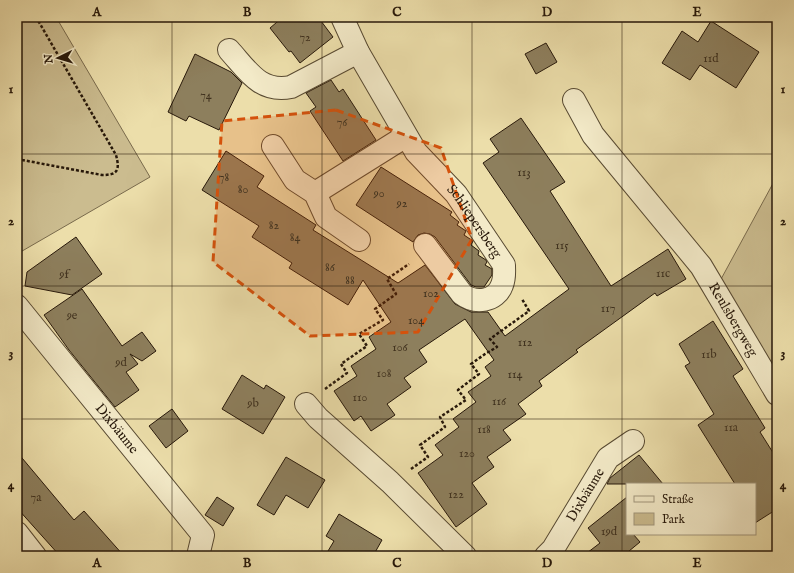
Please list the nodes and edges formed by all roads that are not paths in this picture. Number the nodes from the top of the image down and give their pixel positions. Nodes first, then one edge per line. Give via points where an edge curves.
1 (342, 17) edge
2 (229, 50) dead end
3 (358, 52) junction
4 (574, 100) dead end
5 (406, 136) junction
6 (273, 146) dead end
7 (315, 193) junction
8 (359, 240) dead end
9 (425, 245) road end
10 (17, 306) edge
11 (777, 394) edge
12 (306, 404) road end
13 (633, 440) dead end
14 (17, 534) edge
15 (36, 556) edge
16 (198, 556) edge
17 (465, 556) edge
18 (546, 556) edge

1 - 3 street, Schliepersberg
2 - 3 street via 264,86 284,88 292,87
3 - 5 street, Schliepersberg
4 - 11 street, Reulsbergweg via 593,135 700,266
5 - 7 street
5 - 9 street, Schliepersberg via 416,152 456,194 504,266 502,286 498,292 483,301 468,298 462,294
6 - 7 street via 295,180
7 - 8 street via 326,217
10 - 16 street, Dixbäume via 203,535
12 - 17 street
13 - 18 street, Dixbäume via 608,458 553,549
14 - 15 street

